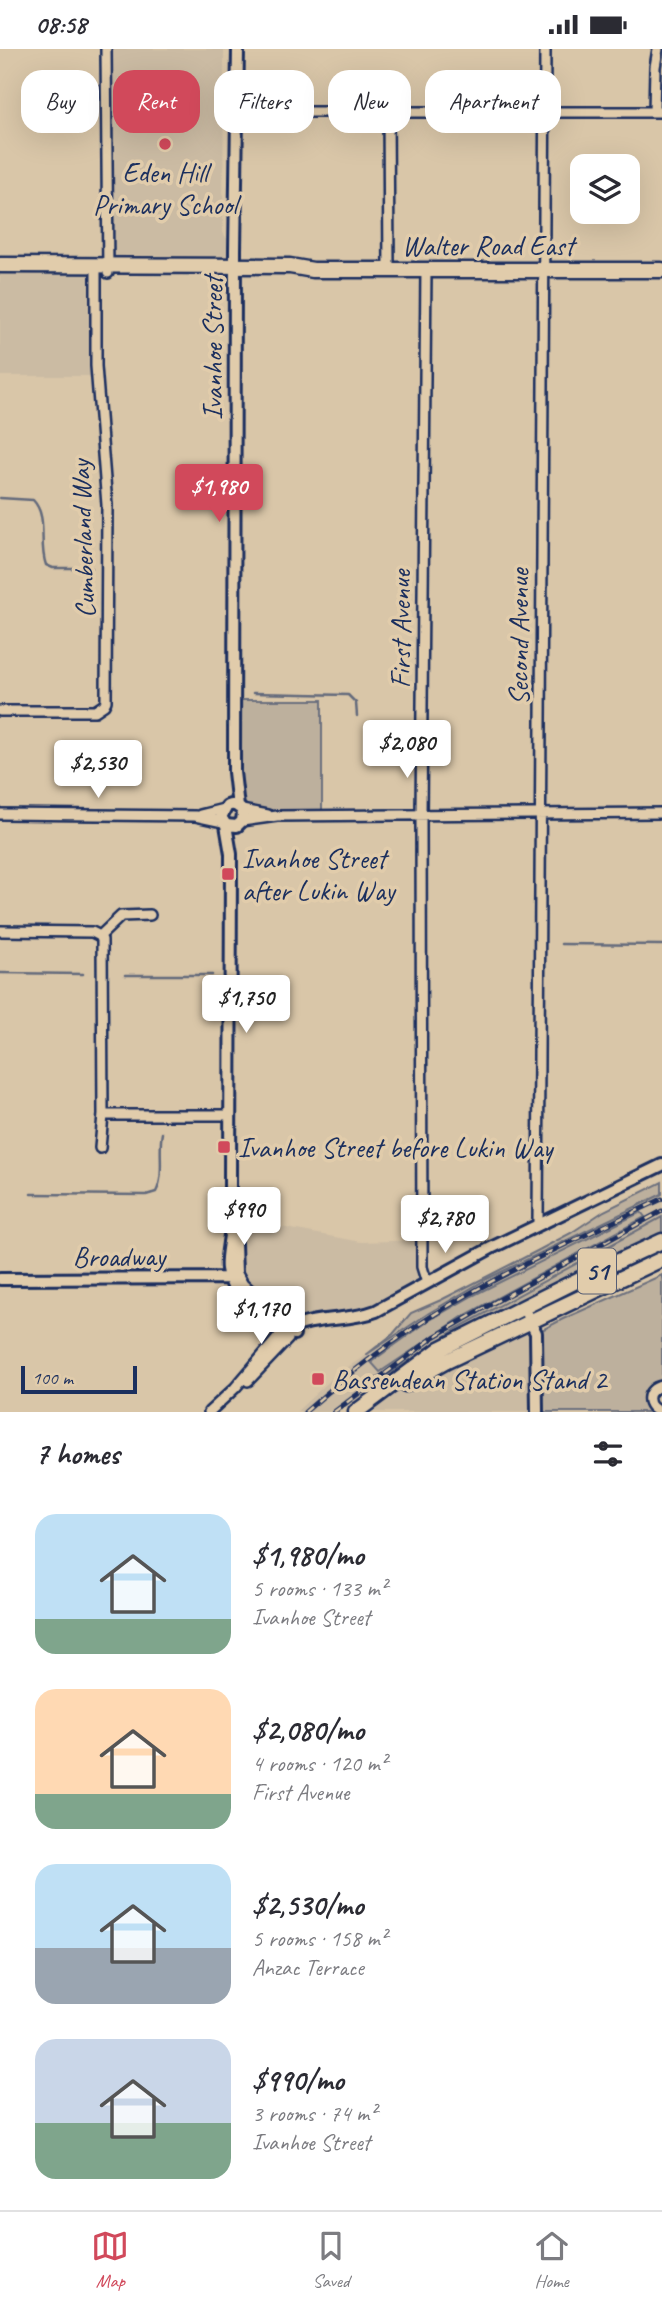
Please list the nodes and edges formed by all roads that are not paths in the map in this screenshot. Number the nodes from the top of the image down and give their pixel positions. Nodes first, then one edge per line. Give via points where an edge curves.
1 (106, 49) edge
2 (238, 49) edge
3 (545, 49) edge
4 (658, 49) edge
5 (237, 70) edge
6 (545, 70) edge
7 (561, 112) edge
8 (658, 112) edge
9 (236, 133) edge
10 (388, 133) edge
11 (544, 133) edge
12 (0, 265) edge
13 (102, 269) junction
14 (389, 269) junction
15 (426, 269) junction
16 (235, 270) junction
17 (542, 270) junction
18 (662, 270) edge
19 (0, 274) edge
20 (0, 711) edge
21 (235, 813) junction
22 (662, 813) edge
23 (0, 814) edge
24 (540, 814) junction
25 (421, 815) junction
26 (195, 816) junction
27 (225, 823) junction
28 (231, 854) junction
29 (149, 915) dead end
30 (0, 931) edge
31 (100, 936) junction
32 (103, 1115) junction
33 (230, 1115) junction
34 (100, 1148) dead end
35 (662, 1165) edge
36 (538, 1225) junction
37 (662, 1241) edge
38 (662, 1259) edge
39 (233, 1278) junction
40 (0, 1279) edge
41 (427, 1283) junction
42 (523, 1307) junction
43 (530, 1321) junction
44 (288, 1334) junction
45 (662, 1386) edge
46 (209, 1412) edge
47 (215, 1412) edge
48 (356, 1412) edge
49 (366, 1412) edge
50 (537, 1412) edge
51 (661, 1412) edge

1 - 13 street, Cumberland Way
2 - 5 street, Ivanhoe Street
3 - 6 street, Second Avenue
4 - 8 street
7 - 8 street
9 - 16 street, Ivanhoe Street
10 - 14 street
11 - 17 street, Second Avenue
12 - 13 main road, Walter Road East
13 - 16 main road, Walter Road East
13 - 19 main road, Walter Road East
13 - 20 street, Cumberland Way via 96,366 107,505 106,701 95,711
14 - 15 main road, Walter Road East
14 - 16 main road, Walter Road East via 290,266
15 - 17 main road, Walter Road East
15 - 25 street, First Avenue
16 - 21 street, Ivanhoe Street
17 - 18 main road, Walter Road East
17 - 24 street, Second Avenue
21 - 25 street
21 - 26 street
21 - 27 street via 231,827
21 - 28 street, Ivanhoe Street
22 - 24 street
23 - 26 street
24 - 25 street
24 - 36 street, Second Avenue
25 - 41 street, First Avenue via 422,1267
26 - 27 street
27 - 28 street, Ivanhoe Street
28 - 33 street, Ivanhoe Street
29 - 31 street via 121,916
30 - 31 street via 92,932
31 - 32 street
32 - 33 street
32 - 34 street
33 - 39 street, Ivanhoe Street
35 - 36 street
36 - 41 street
37 - 42 main road, 51
38 - 43 main road, 51
39 - 40 street, Broadway
39 - 44 street via 236,1292
41 - 44 street via 376,1311 310,1322
42 - 43 street
42 - 48 main road, 51 via 440,1349
43 - 49 main road, 51 via 416,1377
43 - 50 street via 536,1333
44 - 46 street
44 - 47 street
45 - 51 street via 649,1394 649,1403

